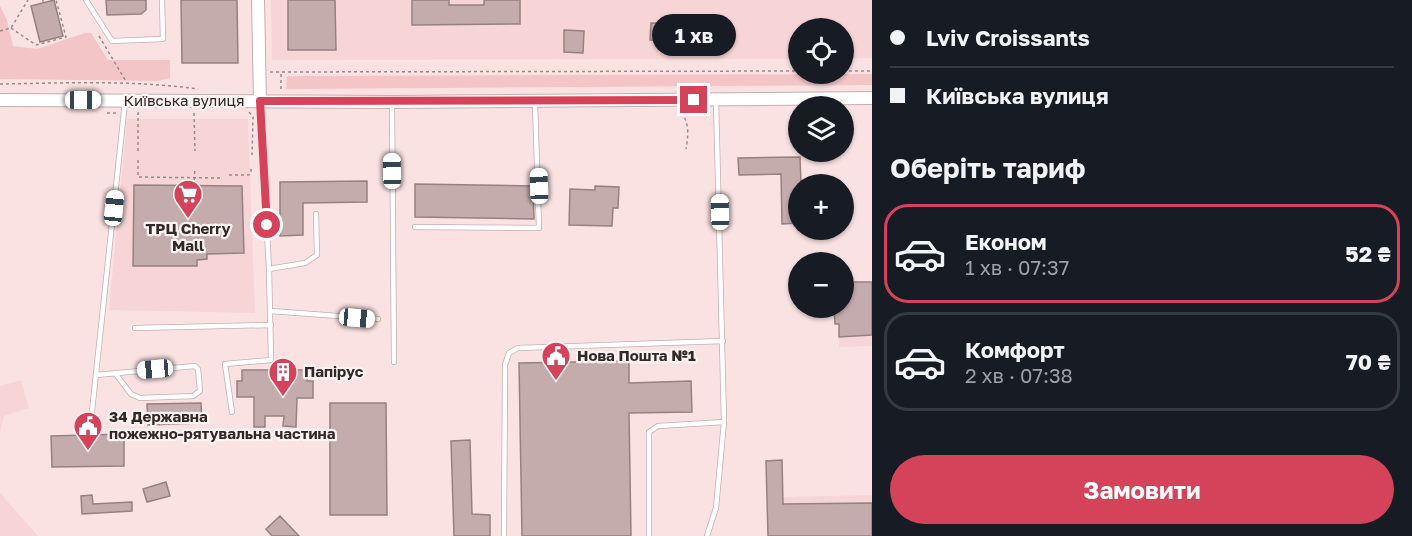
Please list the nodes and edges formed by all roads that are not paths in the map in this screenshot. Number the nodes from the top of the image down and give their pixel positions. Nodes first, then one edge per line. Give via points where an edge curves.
1 (86, 0) edge
2 (162, 0) edge
3 (258, 0) edge
4 (872, 98) edge
5 (0, 100) edge
6 (716, 100) junction
7 (125, 101) junction
8 (260, 101) junction
9 (535, 101) junction
10 (392, 102) junction
11 (316, 214) dead end
12 (415, 227) dead end
13 (269, 269) junction
14 (271, 311) junction
15 (378, 320) dead end
16 (271, 325) junction
17 (135, 328) dead end
18 (723, 341) junction
19 (394, 362) dead end
20 (115, 373) junction
21 (96, 375) junction
22 (232, 412) dead end
23 (724, 422) junction
24 (90, 430) dead end
25 (504, 536) edge
26 (649, 536) edge
27 (707, 536) edge

1 - 2 lane via 112,41 163,39
3 - 8 main road
4 - 6 main road, Київська вулиця
5 - 7 main road, Київська вулиця
6 - 9 main road, Київська вулиця
6 - 18 lane
7 - 8 main road, Київська вулиця
7 - 21 lane
8 - 10 main road, Київська вулиця
8 - 13 lane
9 - 10 main road, Київська вулиця
9 - 12 lane via 539,228
10 - 19 lane
11 - 13 lane via 316,255 305,263
13 - 14 lane
14 - 15 lane
14 - 16 lane
16 - 17 lane
16 - 22 lane via 271,360 225,364
18 - 23 lane
18 - 25 lane via 518,348 509,353 503,393
20 - 20 lane via 195,366 200,391 193,396 140,398 131,394
20 - 21 lane
21 - 24 lane
23 - 26 lane via 658,426 649,432
23 - 27 lane via 716,508

